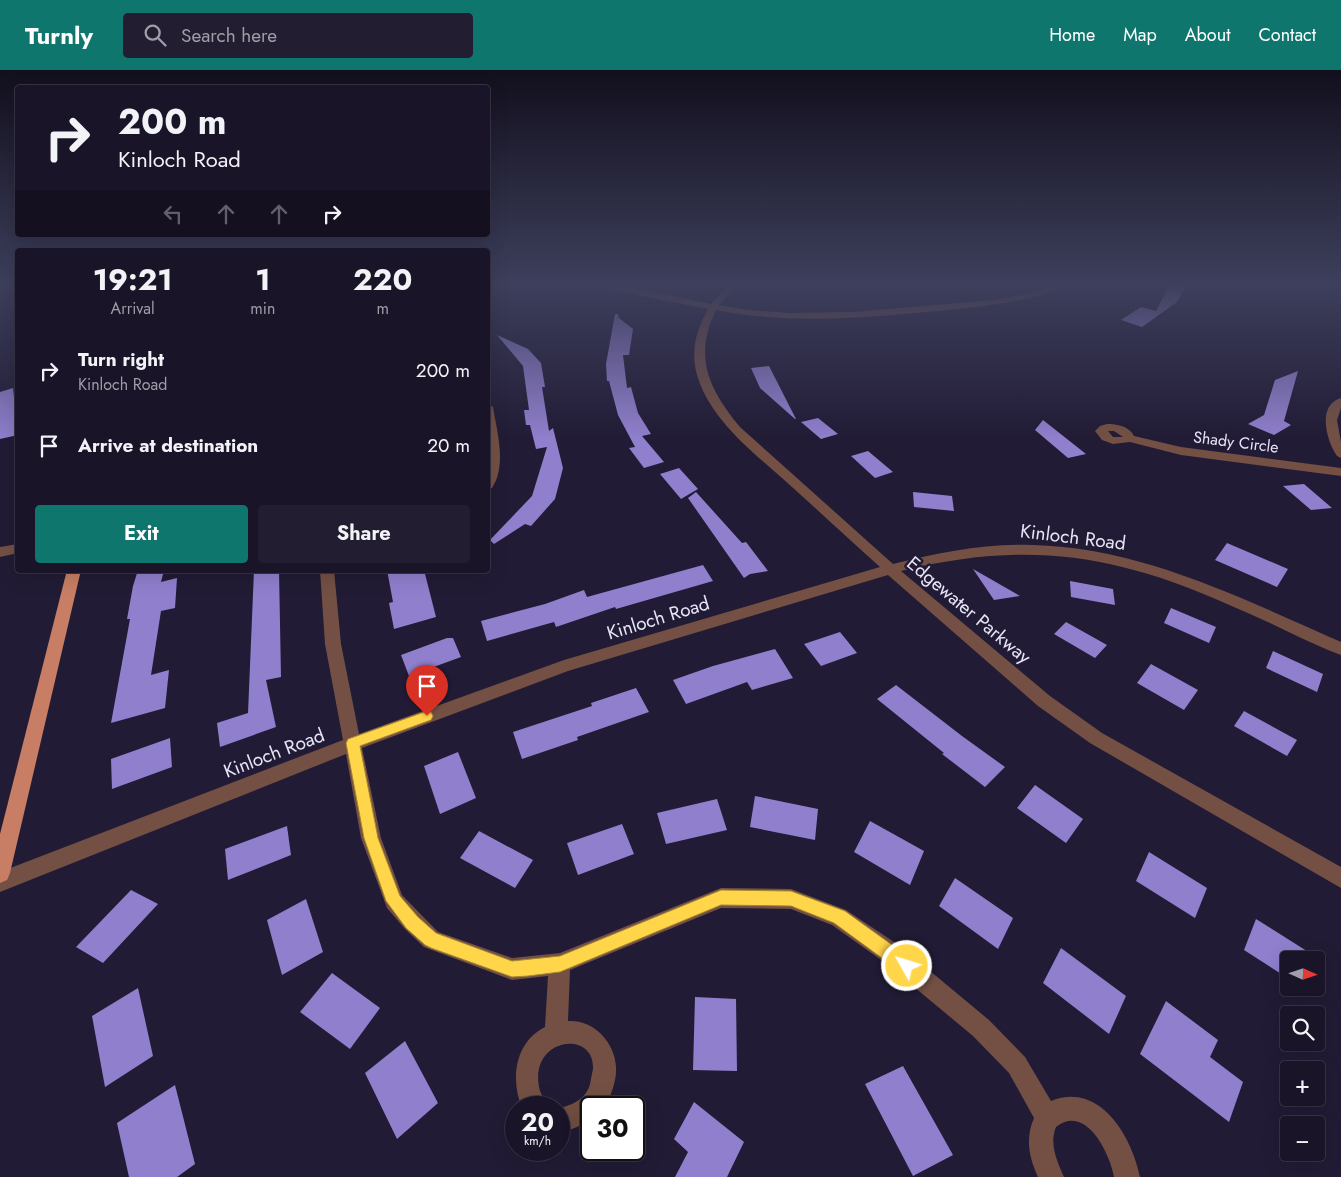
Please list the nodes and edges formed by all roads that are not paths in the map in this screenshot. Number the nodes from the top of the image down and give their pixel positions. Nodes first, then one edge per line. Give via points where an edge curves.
1 (701, 336) edge
2 (1341, 402) edge
3 (490, 427) edge
4 (1128, 438) dead end
5 (1341, 454) edge
6 (1341, 472) edge
7 (490, 482) edge
8 (15, 549) edge
9 (0, 552) edge
10 (891, 570) junction
11 (73, 573) edge
12 (327, 573) edge
13 (1341, 649) edge
14 (352, 743) junction
15 (0, 873) edge
16 (1341, 878) edge
17 (0, 882) edge
18 (560, 964) junction
19 (556, 1032) junction
20 (530, 1096) edge
21 (570, 1118) edge
22 (1047, 1118) junction
23 (1051, 1177) edge
24 (1127, 1177) edge

1 - 10 street, Edgewater Parkway via 698,360 701,372 721,411 736,429
2 - 5 street via 1332,415 1331,427
3 - 7 street via 494,464
4 - 6 street, Shady Circle via 1181,451
8 - 9 street
10 - 13 street, Kinloch Road via 972,551 1034,549 1101,556 1176,577
10 - 14 street, Kinloch Road via 539,675
10 - 16 street, Edgewater Parkway via 1044,701 1096,738
11 - 15 main road
12 - 14 street via 333,644
14 - 17 street, Kinloch Road
14 - 18 street via 371,838 394,901 412,922 431,940 512,969
18 - 19 street
18 - 22 street via 721,898 791,899 839,916 892,954 981,1028 1017,1065
19 - 20 street via 532,1054 527,1070
19 - 21 street via 570,1030 589,1036 602,1055 604,1067 604,1080 598,1096 586,1110
22 - 23 street via 1040,1131 1040,1148
22 - 24 street via 1067,1109 1092,1117 1115,1140

